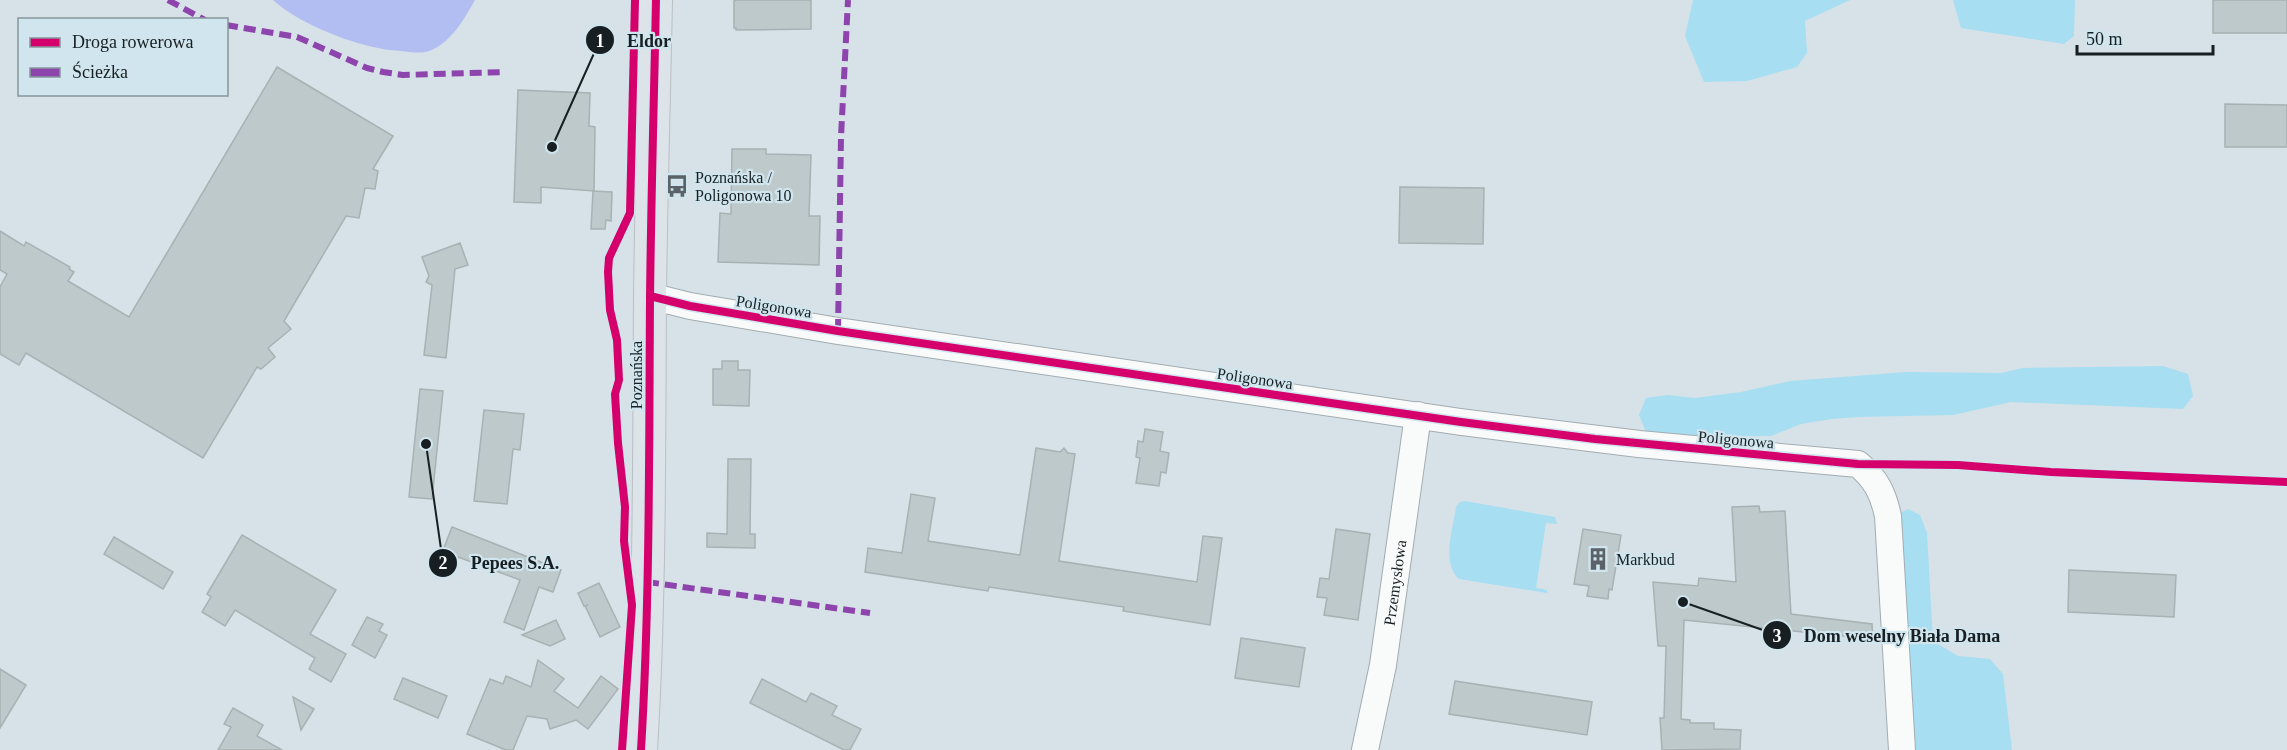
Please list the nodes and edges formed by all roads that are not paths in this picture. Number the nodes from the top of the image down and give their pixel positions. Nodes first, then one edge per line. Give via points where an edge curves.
1 (656, 0) edge
2 (650, 296) junction
3 (1418, 415) junction
4 (641, 750) edge
5 (1365, 750) edge
6 (1902, 750) edge

1 - 2 main road, Poznańska
2 - 3 street, Poligonowa via 838,331
2 - 4 main road, Poznańska via 649,513
3 - 5 street, Przemysłowa via 1383,665
3 - 6 street, Poligonowa via 1595,439 1858,464 1880,487 1888,516

